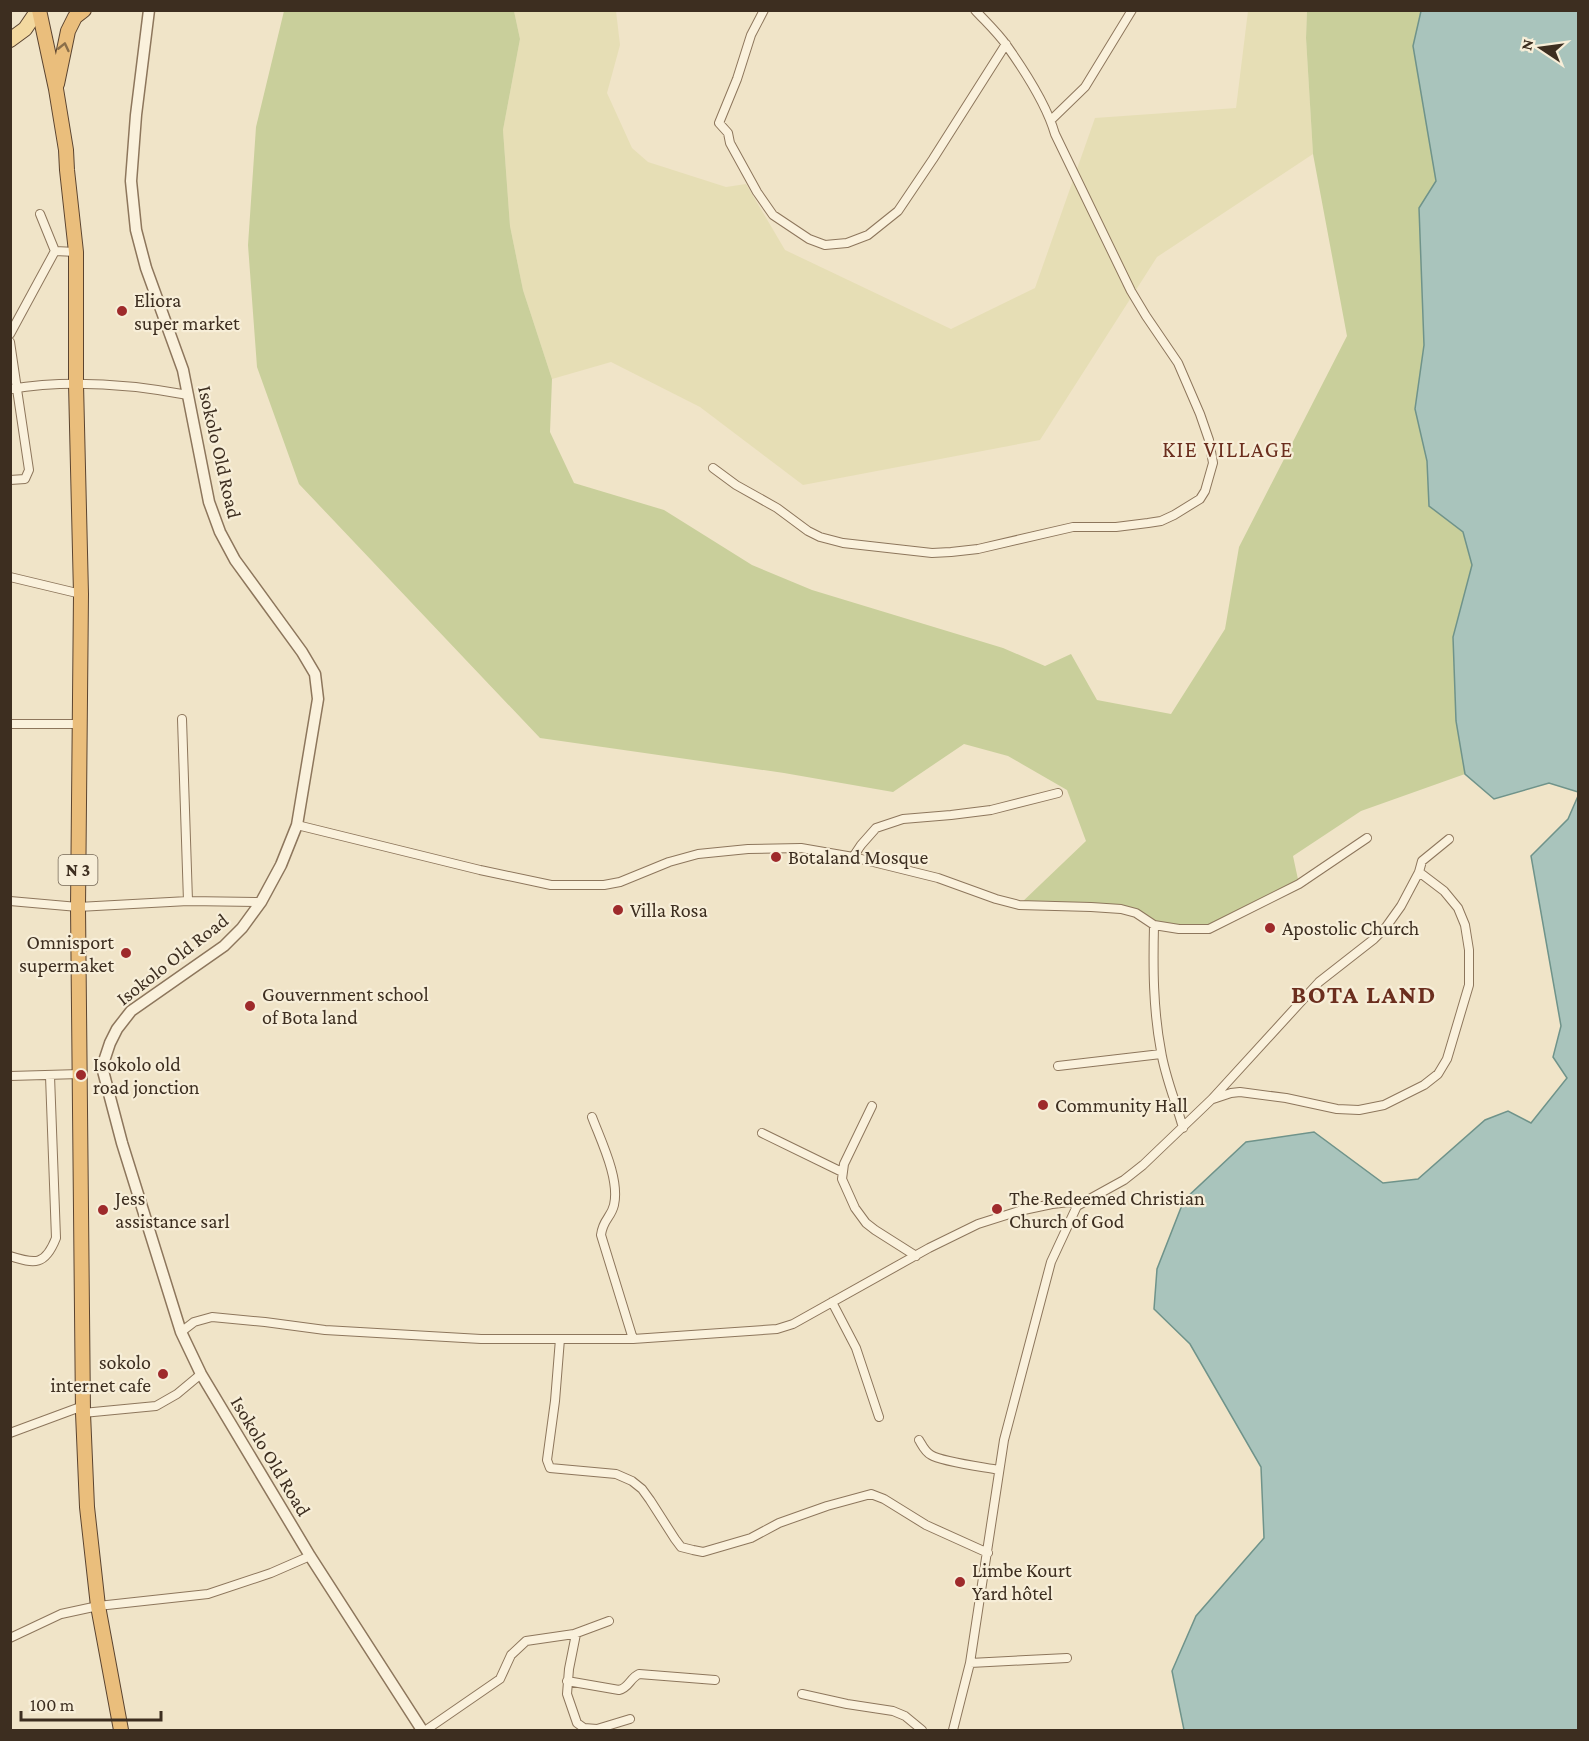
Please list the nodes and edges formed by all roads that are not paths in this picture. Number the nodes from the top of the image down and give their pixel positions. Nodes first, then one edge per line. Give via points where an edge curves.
1 (39, 10) edge
2 (84, 10) edge
3 (149, 10) edge
4 (764, 10) edge
5 (975, 10) edge
6 (1132, 10) edge
7 (10, 40) edge
8 (1006, 45) junction
9 (56, 89) junction
10 (1051, 120) junction
11 (40, 214) dead end
12 (55, 251) junction
13 (76, 252) junction
14 (10, 334) edge
15 (10, 342) edge
16 (76, 384) junction
17 (13, 389) edge
18 (188, 395) junction
19 (712, 468) dead end
20 (10, 480) edge
21 (10, 577) edge
22 (81, 594) junction
23 (182, 719) dead end
24 (10, 724) edge
25 (79, 724) junction
26 (1058, 793) dead end
27 (297, 825) junction
28 (1367, 838) dead end
29 (1449, 839) dead end
30 (853, 857) junction
31 (1419, 872) junction
32 (10, 901) edge
33 (188, 901) junction
34 (261, 902) junction
35 (78, 908) junction
36 (1154, 925) junction
37 (1161, 1054) junction
38 (102, 1066) junction
39 (1058, 1066) dead end
40 (80, 1068) junction
41 (10, 1076) edge
42 (50, 1076) junction
43 (1212, 1099) junction
44 (872, 1106) dead end
45 (592, 1117) dead end
46 (1183, 1128) junction
47 (762, 1133) dead end
48 (842, 1172) junction
49 (1077, 1206) junction
50 (10, 1256) edge
51 (915, 1256) junction
52 (832, 1302) junction
53 (181, 1332) junction
54 (633, 1339) junction
55 (560, 1340) junction
56 (201, 1374) junction
57 (83, 1409) junction
58 (879, 1417) dead end
59 (10, 1433) edge
60 (919, 1440) dead end
61 (999, 1470) junction
62 (988, 1553) junction
63 (310, 1556) junction
64 (99, 1606) junction
65 (609, 1621) dead end
66 (576, 1634) junction
67 (10, 1638) edge
68 (1067, 1658) dead end
69 (970, 1663) junction
70 (715, 1680) dead end
71 (567, 1681) junction
72 (802, 1694) dead end
73 (630, 1719) dead end
74 (121, 1731) edge
75 (424, 1731) edge
76 (922, 1731) edge
77 (953, 1731) edge

1 - 7 main road via 26,28
1 - 9 highway, N 3
9 -> 2 highway via 68,31
3 - 18 street, Isokolo Old Road via 131,181 136,230 146,268 183,370
4 - 8 street via 719,123 773,215 825,245 847,243 868,235 897,211
5 - 8 street
6 - 10 street via 1085,87
8 - 10 street
9 - 13 highway, N 3
10 - 19 street via 1131,291 1178,363 1200,414 1213,463 1200,499 1161,521 1073,527 978,549 932,553 820,537
11 - 12 street
12 - 13 street
12 - 14 street
13 - 16 highway, N 3
15 - 17 street
16 - 17 street
16 - 18 street via 129,385
16 - 22 highway, N 3
17 - 20 street via 29,470 25,478
18 - 27 street, Isokolo Old Road via 209,502 220,532 235,560 315,674 318,699
21 - 22 street
22 - 25 highway, N 3
23 - 33 street
24 - 25 street
25 - 35 highway, N 3
26 - 30 street via 991,810 903,819 876,828
27 - 30 street via 551,885 620,882 685,857 724,850 801,848
27 - 34 street, Isokolo Old Road
28 - 36 street via 1299,884 1209,929
29 - 31 street via 1422,861
30 - 36 street via 938,878 1019,905 1121,909
31 - 43 street via 1386,927 1318,982
31 - 43 street via 1458,908 1469,950 1469,985 1447,1059 1438,1074 1384,1105 1359,1110 1240,1092
32 - 35 street
33 - 34 street
33 - 35 street
34 - 38 street, Isokolo Old Road via 224,946 132,1011 117,1029
35 - 40 highway, N 3
36 - 37 street via 1154,993
37 - 39 street
37 - 46 street
38 - 40 street
38 - 53 street, Isokolo Old Road
40 - 42 street
40 - 57 highway, N 3
41 - 42 street
42 - 50 street via 56,1238 46,1257 38,1261
43 - 46 street
44 - 48 street
45 - 54 street via 615,1185 614,1204 601,1235
46 - 49 street via 1124,1180
47 - 48 street
48 - 51 street via 845,1188 866,1223
49 - 51 street via 1070,1202 1052,1203 1019,1211 978,1224
49 - 61 street via 1050,1262 1014,1396
51 - 52 street
52 - 54 street via 786,1327
52 - 58 street via 856,1348
53 - 55 street via 194,1322 212,1317 361,1333
53 - 56 street, Isokolo Old Road
54 - 55 street
55 - 62 street via 547,1461 550,1468 616,1474 632,1481 642,1489 681,1547 703,1552 751,1538 827,1506 871,1494
56 - 57 street via 156,1407
56 - 63 street, Isokolo Old Road
57 - 59 street
57 - 64 highway, N 3 via 87,1507
60 - 61 street via 931,1455 941,1459
61 - 62 street
62 - 69 street
63 - 64 street via 208,1594
63 - 75 street, Isokolo Old Road
64 - 67 street via 61,1614
64 - 74 highway, N 3
65 - 66 street
66 - 71 street
66 - 75 street via 526,1641 511,1655 500,1678
68 - 69 street
69 - 77 street
70 - 71 street via 639,1674 619,1690
71 - 73 street via 567,1694 577,1723 584,1728 597,1729
72 - 76 street via 893,1711

